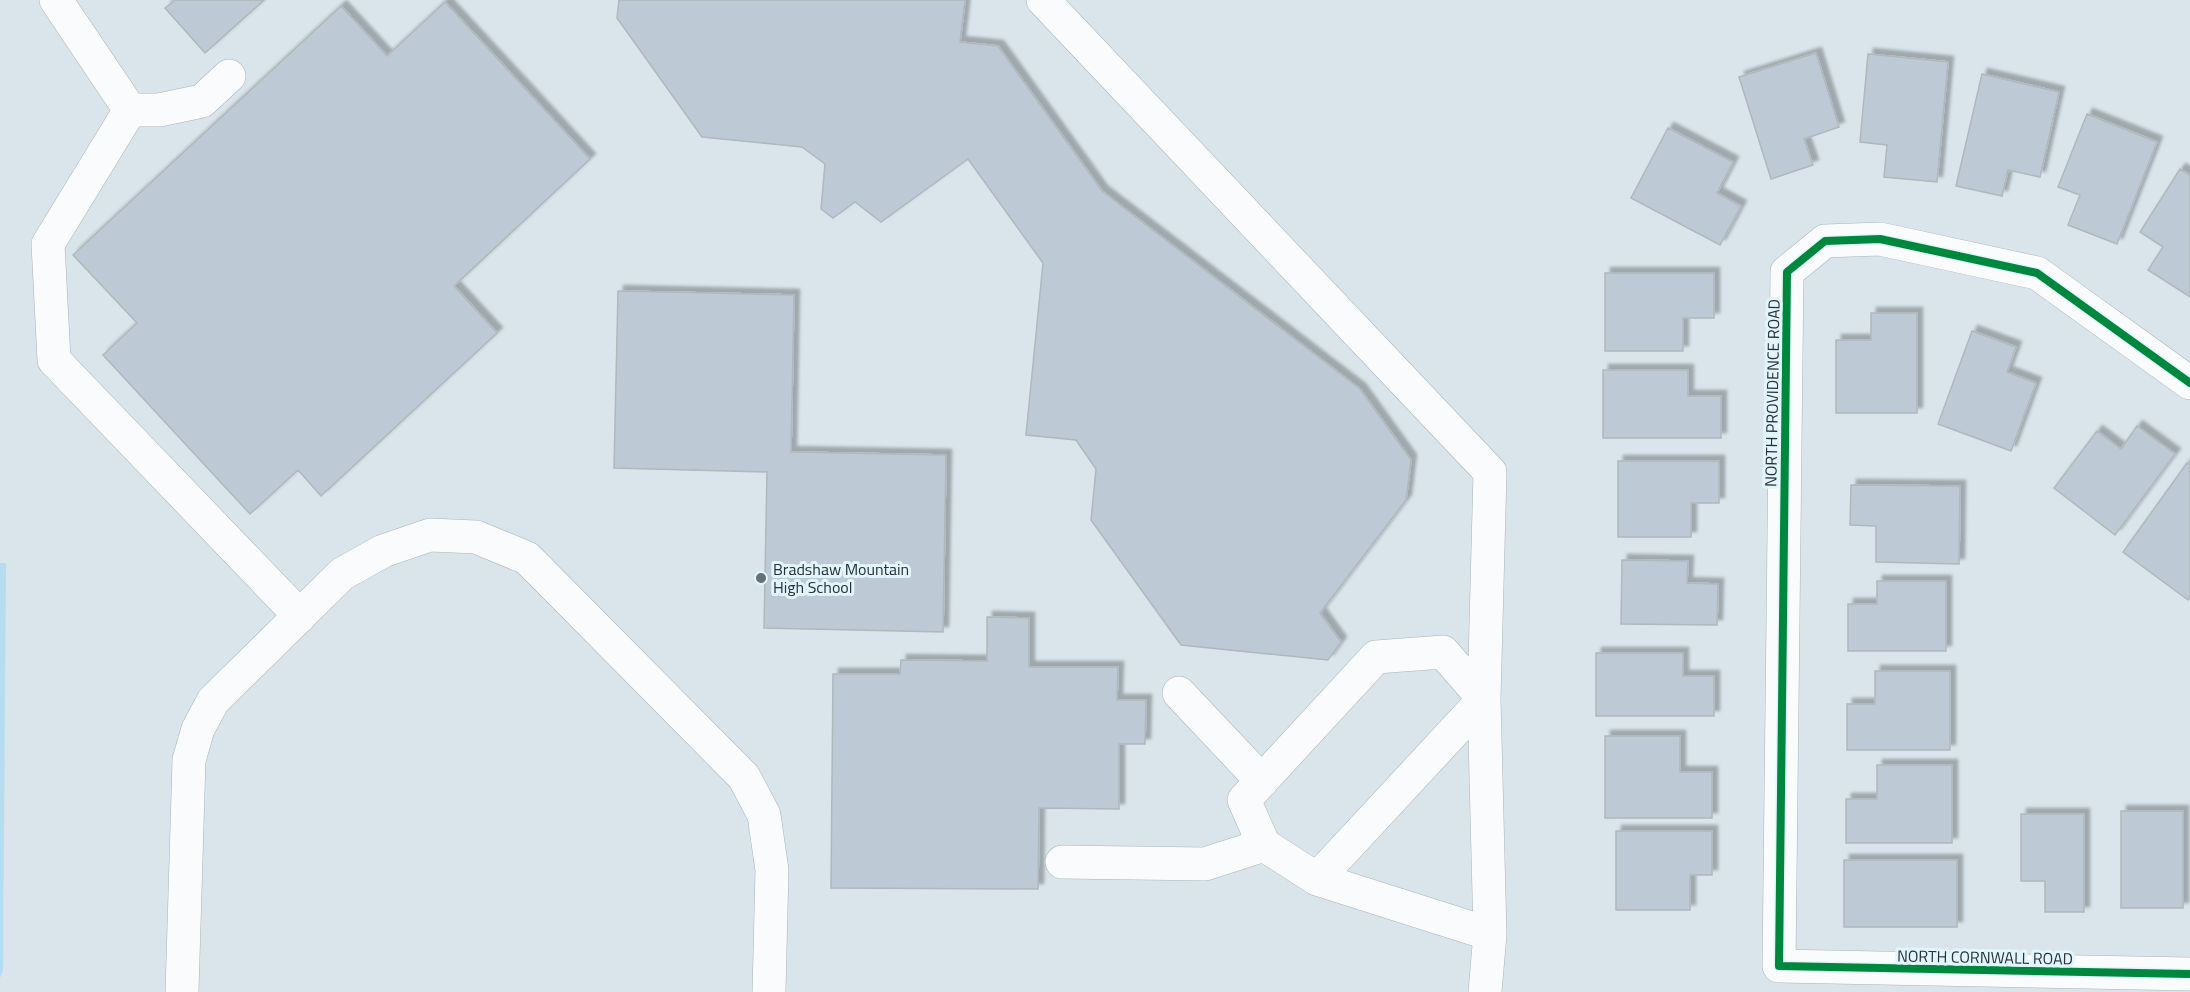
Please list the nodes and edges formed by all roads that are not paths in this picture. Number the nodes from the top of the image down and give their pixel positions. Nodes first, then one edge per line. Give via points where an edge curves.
1 (56, 0) edge
2 (1043, 0) edge
3 (229, 75) dead end
4 (130, 110) junction
5 (2190, 383) edge
6 (300, 616) junction
7 (1179, 693) dead end
8 (1484, 699) junction
9 (1262, 781) junction
10 (1264, 845) junction
11 (1062, 862) dead end
12 (1317, 879) junction
13 (1490, 934) junction
14 (1779, 966) joint
15 (2190, 974) edge
16 (182, 992) edge
17 (769, 992) edge
18 (1485, 992) edge

1 - 4 street
2 - 8 street via 1490,472
3 - 4 street via 202,101 159,110
4 - 6 street via 48,244 54,360
5 - 14 street, NORTH PROVIDENCE ROAD via 2037,273 1880,238 1825,241 1787,272
6 - 16 street via 213,701 193,744 189,760
6 - 17 street via 342,574 383,551 430,535 476,537 527,558 744,777 764,815 772,870
7 - 9 street
8 - 9 street via 1443,652 1376,657
8 - 12 street
8 - 13 street
9 - 10 street via 1244,800
10 - 11 street via 1206,864
10 - 12 street
12 - 13 street
13 - 18 street
14 - 15 street, NORTH CORNWALL ROAD

